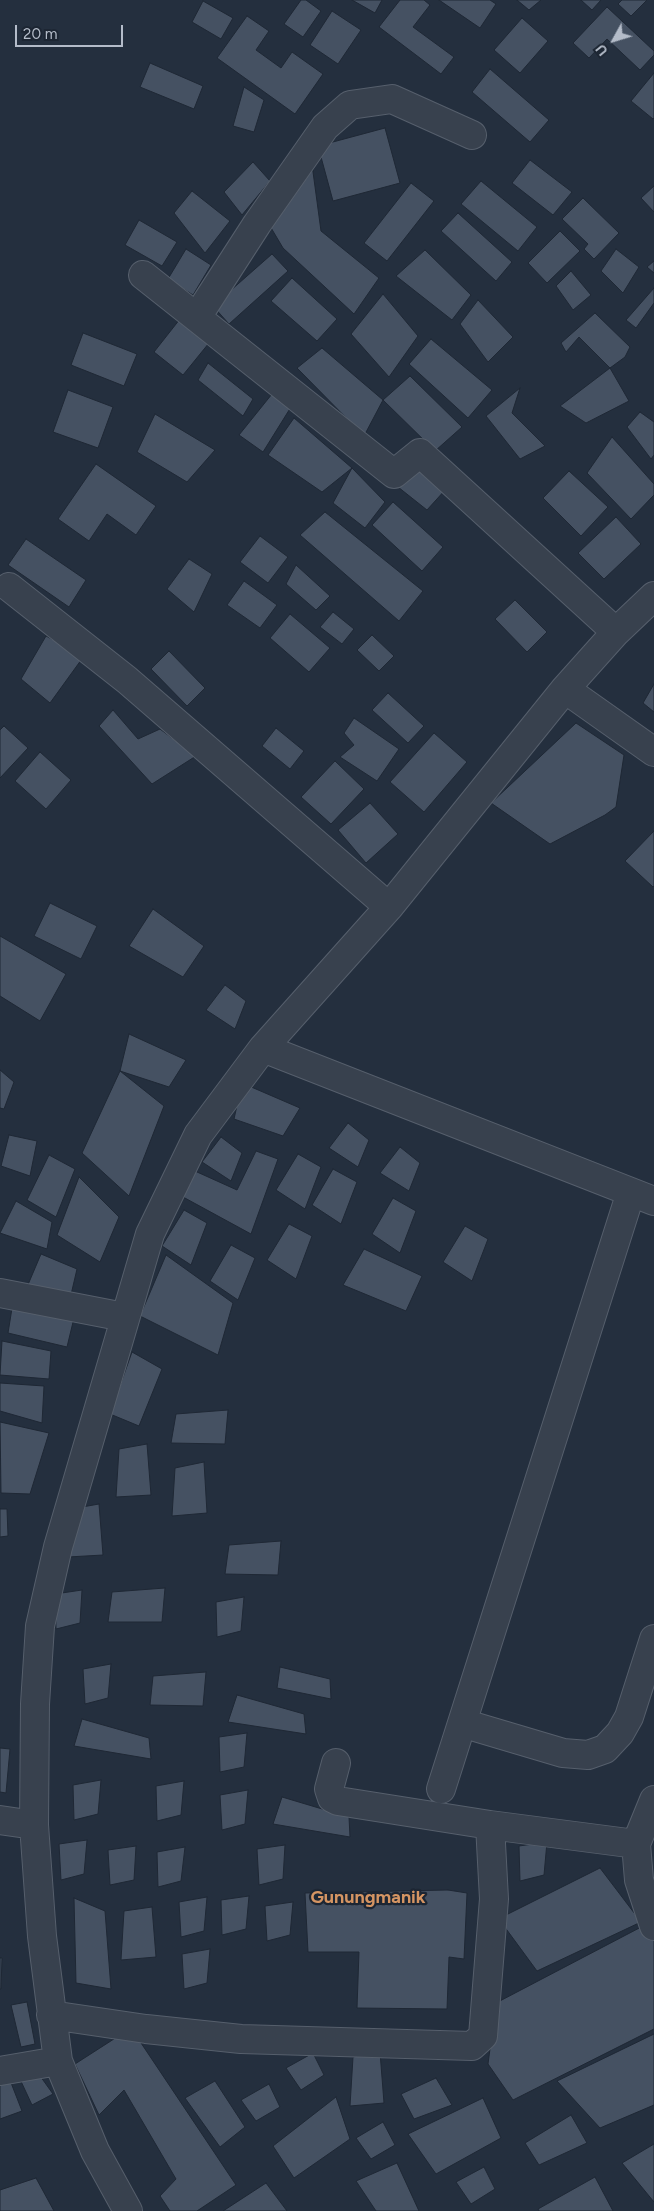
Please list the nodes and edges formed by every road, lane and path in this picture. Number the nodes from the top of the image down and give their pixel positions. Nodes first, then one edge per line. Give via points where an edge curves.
1 (472, 135) dead end
2 (143, 274) dead end
3 (198, 317) junction
4 (9, 587) dead end
5 (654, 596) edge
6 (616, 632) junction
7 (565, 689) junction
8 (654, 752) edge
9 (390, 907) junction
10 (262, 1048) junction
11 (643, 1196) edge
12 (0, 1293) edge
13 (124, 1317) junction
14 (654, 1639) edge
15 (462, 1723) junction
16 (336, 1763) dead end
17 (441, 1789) dead end
18 (654, 1800) edge
19 (0, 1820) edge
20 (34, 1825) junction
21 (490, 1826) junction
22 (636, 1844) junction
23 (654, 1926) edge
24 (51, 2015) junction
25 (58, 2061) junction
26 (0, 2071) edge
27 (128, 2211) edge

1 - 3 street via 392,99 350,105 325,127 257,224
2 - 3 street
3 - 6 street via 394,474 420,453
4 - 9 street via 127,680
5 - 6 street
6 - 7 street
7 - 8 street
7 - 9 street
9 - 10 street
10 - 11 street
10 - 13 street via 198,1135 150,1234
11 - 15 street
12 - 13 street
13 - 20 street via 58,1547 40,1626 35,1704
14 - 15 street via 629,1717 605,1749 588,1755 563,1753
15 - 17 street
16 - 21 street via 329,1789 332,1798 338,1801
18 - 22 street
19 - 20 street
20 - 24 street
21 - 22 street
21 - 24 street via 494,1899 482,2036 472,2046 241,2039
22 - 23 street via 639,1880
24 - 25 street
25 - 26 street
25 - 27 street via 95,2152

